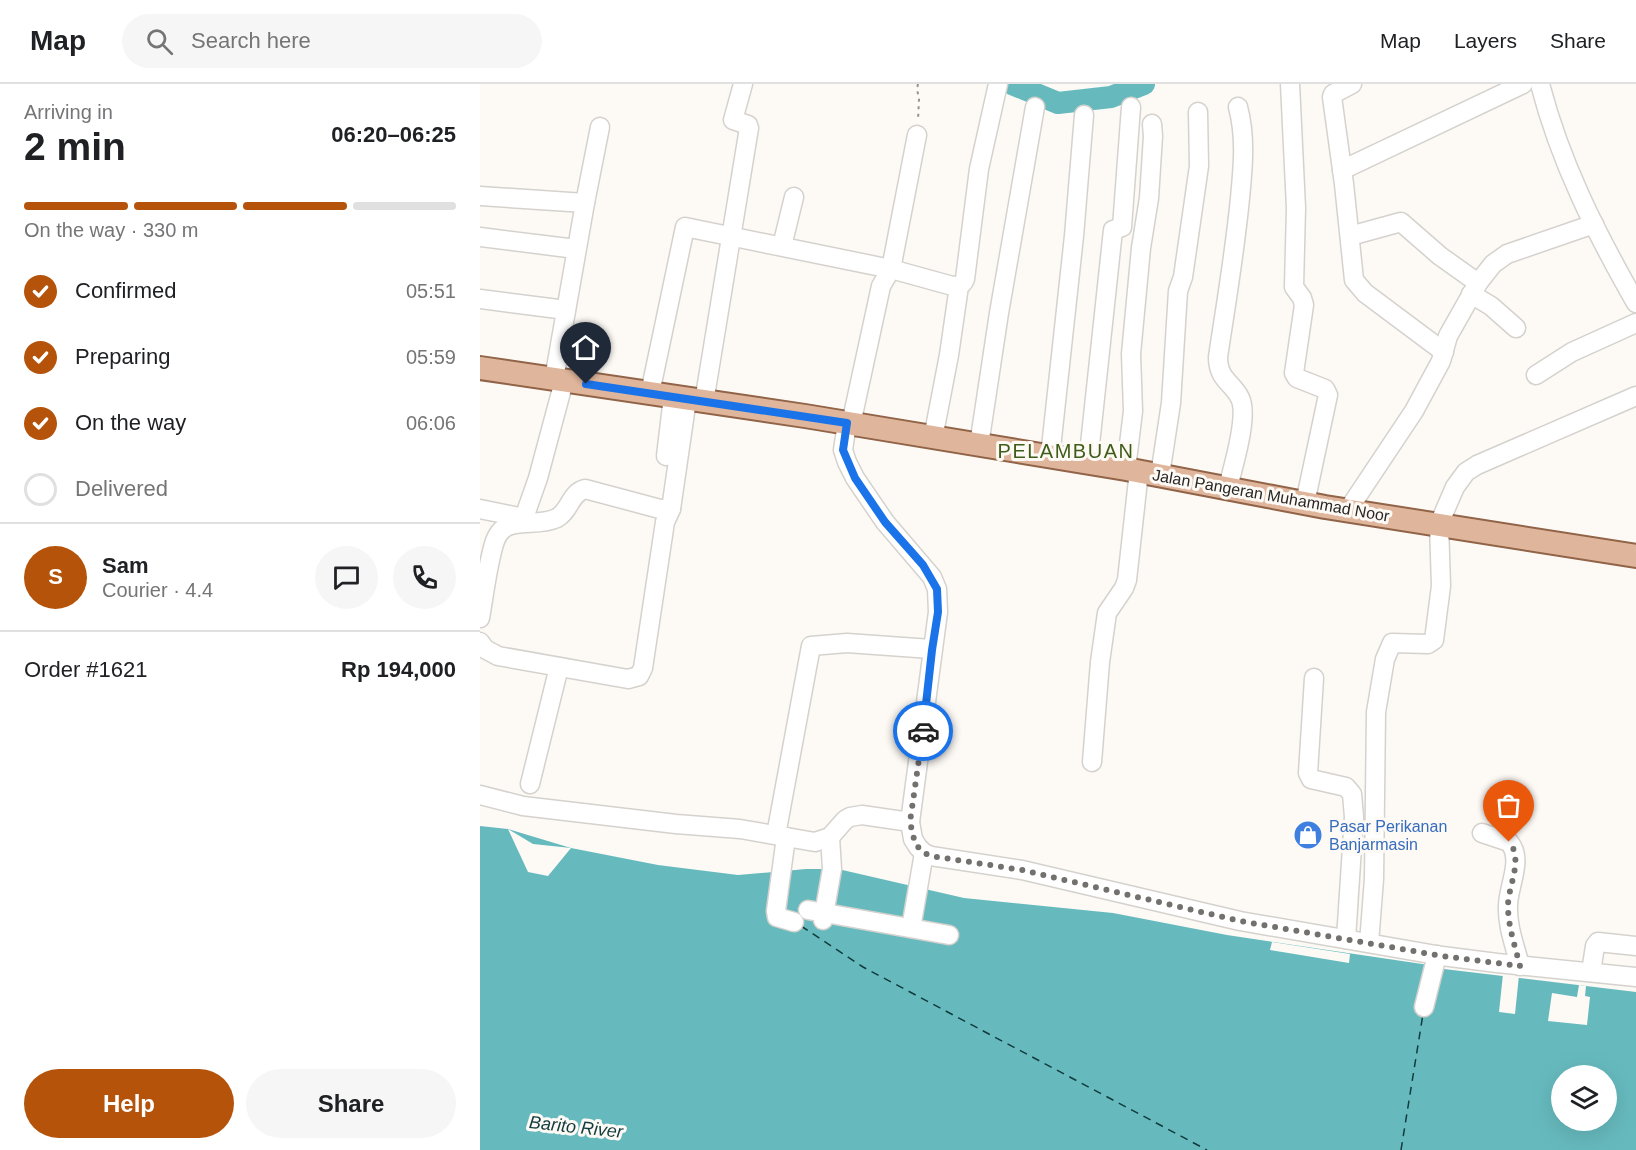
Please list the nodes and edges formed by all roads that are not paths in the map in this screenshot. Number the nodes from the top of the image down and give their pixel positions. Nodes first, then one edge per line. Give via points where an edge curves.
1 (743, 84) edge
2 (1290, 84) edge
3 (1352, 84) edge
4 (1523, 84) edge
5 (1540, 84) edge
6 (998, 86) edge
7 (1035, 107) dead end
8 (1131, 107) dead end
9 (1238, 107) dead end
10 (1198, 112) dead end
11 (1084, 116) dead end
12 (1152, 124) dead end
13 (600, 127) dead end
14 (917, 135) road end
15 (1342, 170) junction
16 (480, 196) edge
17 (794, 197) dead end
18 (585, 203) junction
19 (1594, 224) junction
20 (730, 236) junction
21 (1350, 236) junction
22 (480, 237) edge
23 (782, 246) junction
24 (576, 249) junction
25 (891, 269) junction
26 (959, 286) junction
27 (1474, 288) junction
28 (480, 299) edge
29 (1636, 303) edge
30 (566, 310) junction
31 (1636, 323) edge
32 (1516, 328) dead end
33 (1444, 352) junction
34 (480, 368) edge
35 (1536, 375) dead end
36 (559, 380) junction
37 (650, 393) junction
38 (1636, 396) edge
39 (688, 399) junction
40 (849, 424) junction
41 (933, 438) junction
42 (979, 445) junction
43 (1050, 457) junction
44 (1088, 463) junction
45 (1142, 472) junction
46 (1228, 487) junction
47 (1305, 503) junction
48 (480, 509) edge
49 (1348, 510) junction
50 (665, 514) junction
51 (1439, 524) junction
52 (1636, 556) edge
53 (480, 618) edge
54 (480, 642) edge
55 (932, 650) junction
56 (559, 667) junction
57 (1314, 678) dead end
58 (1092, 762) dead end
59 (530, 784) dead end
60 (480, 795) edge
61 (910, 822) junction
62 (1482, 833) dead end
63 (781, 836) junction
64 (830, 837) junction
65 (924, 853) junction
66 (794, 922) dead end
67 (911, 928) junction
68 (949, 935) dead end
69 (1346, 939) junction
70 (1369, 943) junction
71 (1636, 946) edge
72 (1437, 955) junction
73 (1520, 966) junction
74 (1591, 972) junction
75 (1636, 977) edge
76 (1424, 1007) dead end

1 - 20 street via 733,118 749,128
2 - 47 street via 1296,208 1294,287 1304,305 1294,373 1297,378 1325,389 1328,395
3 - 15 street via 1332,97
4 - 15 street
5 - 19 street via 1555,139
6 - 26 street via 980,169 965,279
7 - 42 street
8 - 44 street via 1122,227 1113,230
9 - 46 street via 1244,159 1218,357 1223,377 1239,396 1242,408 1239,449
10 - 45 street via 1199,166 1178,291 1171,403
11 - 43 street
12 - 45 street via 1149,198 1131,354 1133,411
13 - 18 street
14 - 25 street
15 - 21 street
16 - 18 street
17 - 23 street
18 - 24 street
19 - 27 street via 1503,256
19 - 29 street
20 - 23 street
20 - 37 street via 684,227
20 - 39 street
21 - 27 street via 1401,222
21 - 33 street via 1354,280 1376,302
22 - 24 street
23 - 25 street
24 - 30 street
25 - 26 street
25 - 40 street via 881,286
26 - 41 street
27 - 32 street
27 - 33 street
28 - 30 street
30 - 36 street
31 - 35 street via 1572,352
33 - 49 street via 1414,411
34 - 36 main road, Jalan Pangeran Muhammad Noor
36 - 37 main road, Jalan Pangeran Muhammad Noor
36 - 48 street via 538,478 525,515
37 - 39 main road, Jalan Pangeran Muhammad Noor
38 - 51 street via 1471,469 1452,493
39 - 40 main road, Jalan Pangeran Muhammad Noor
39 - 50 street
40 - 41 main road, Jalan Pangeran Muhammad Noor
40 - 55 street via 843,450 855,478 937,589
41 - 42 main road, Jalan Pangeran Muhammad Noor
42 - 43 main road, Jalan Pangeran Muhammad Noor
43 - 44 main road, Jalan Pangeran Muhammad Noor
44 - 45 main road, Jalan Pangeran Muhammad Noor
45 - 46 main road, Jalan Pangeran Muhammad Noor
45 - 58 street via 1127,580 1107,613
46 - 47 main road, Jalan Pangeran Muhammad Noor
47 - 49 main road, Jalan Pangeran Muhammad Noor
49 - 51 main road, Jalan Pangeran Muhammad Noor
50 - 53 street via 585,489 576,494 560,516 504,528 495,541
50 - 56 street via 639,676 628,679
51 - 52 main road, Jalan Pangeran Muhammad Noor
51 - 70 street via 1441,586 1434,640 1428,644 1392,643 1383,669 1377,712
54 - 56 street via 498,656
55 - 61 street
55 - 63 street via 847,643 811,646
56 - 59 street
57 - 69 street via 1308,772 1311,779 1346,787 1352,794
60 - 63 street via 523,806
61 - 64 street via 850,817
61 - 65 street via 914,839
62 - 73 street via 1509,842 1515,855 1508,922
63 - 64 street via 815,842
63 - 66 street via 776,911 777,917
64 - 67 street via 832,869 818,914
65 - 67 street
65 - 69 street via 1098,886 1240,921
67 - 68 street
69 - 70 street
70 - 72 street
71 - 74 street via 1598,942
72 - 73 street
72 - 76 street
73 - 74 street
74 - 75 street

